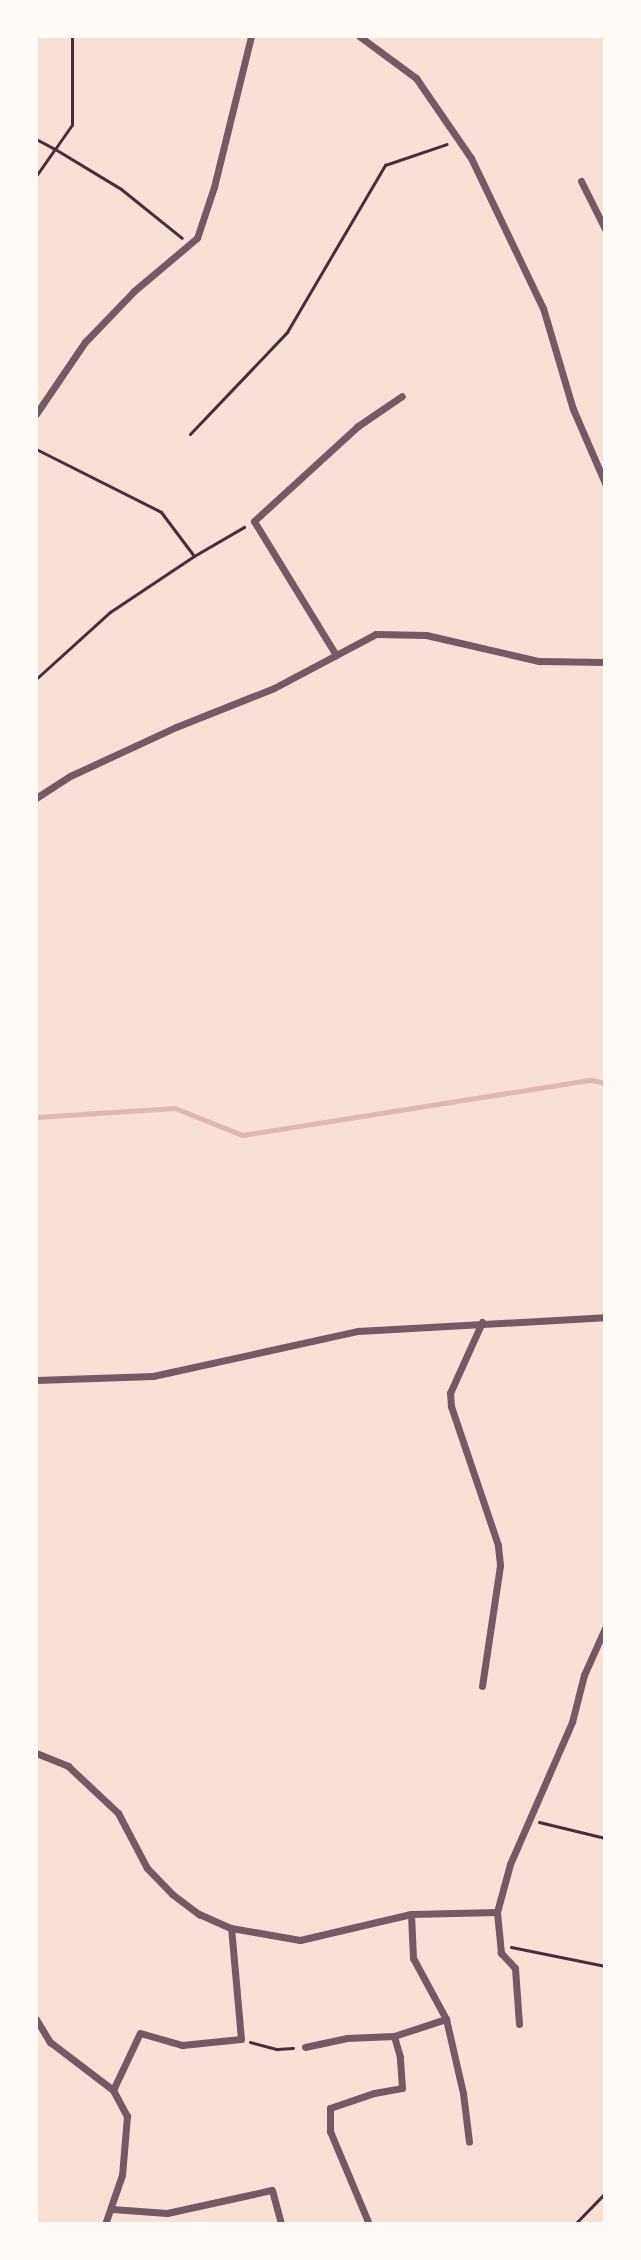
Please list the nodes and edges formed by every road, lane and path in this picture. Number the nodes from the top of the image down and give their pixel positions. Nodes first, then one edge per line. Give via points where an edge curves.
1 (72, 36) edge
2 (251, 36) edge
3 (359, 36) edge
4 (36, 139) edge
5 (459, 139) junction
6 (55, 149) junction
7 (36, 176) edge
8 (581, 181) dead end
9 (605, 229) edge
10 (191, 246) junction
11 (402, 396) dead end
12 (36, 414) edge
13 (190, 434) dead end
14 (36, 449) edge
15 (605, 483) edge
16 (254, 521) junction
17 (194, 556) junction
18 (336, 655) junction
19 (605, 662) edge
20 (36, 679) edge
21 (36, 798) edge
22 (605, 1317) edge
23 (482, 1322) junction
24 (36, 1380) edge
25 (605, 1628) edge
26 (482, 1686) dead end
27 (36, 1753) edge
28 (527, 1819) junction
29 (605, 1838) edge
30 (497, 1912) junction
31 (411, 1914) junction
32 (231, 1928) junction
33 (499, 1945) junction
34 (605, 1966) edge
35 (36, 2019) edge
36 (446, 2019) junction
37 (519, 2024) dead end
38 (394, 2036) junction
39 (241, 2039) junction
40 (305, 2047) joint
41 (113, 2090) junction
42 (469, 2142) dead end
43 (605, 2193) edge
44 (112, 2209) junction
45 (105, 2224) edge
46 (281, 2224) edge
47 (369, 2224) edge
48 (575, 2224) edge

1 - 6 path via 72,125
2 - 10 street via 214,187 202,229
3 - 5 street via 416,78
4 - 6 path
5 - 13 path via 385,165 287,332
5 - 15 street via 543,308 573,409
6 - 7 path
6 - 10 path via 121,189
8 - 9 street
10 - 12 street via 134,291 85,342
11 - 16 street via 358,426
14 - 17 path via 161,512
16 - 17 path
16 - 18 street
17 - 20 path via 110,612
18 - 19 street via 390,632 453,639 539,661
18 - 21 street via 274,688 70,776
22 - 23 street
23 - 24 street via 358,1331 153,1376
23 - 26 street via 450,1393 498,1545 500,1565
25 - 28 street via 584,1675 572,1722
27 - 32 street via 68,1766 118,1813 147,1868 172,1894
28 - 29 path
28 - 30 street
30 - 31 street
30 - 33 street
31 - 32 street via 300,1940
31 - 36 street via 413,1958
32 - 39 street
33 - 34 path
33 - 37 street via 515,1968
35 - 41 street via 50,2042
36 - 38 street
36 - 42 street
38 - 40 street
38 - 47 street via 402,2088 330,2108 330,2131
39 - 40 path via 277,2049
39 - 41 street via 182,2045 140,2033
41 - 44 street via 127,2116 122,2175
43 - 48 path
44 - 45 street
44 - 46 street via 167,2213 272,2190

